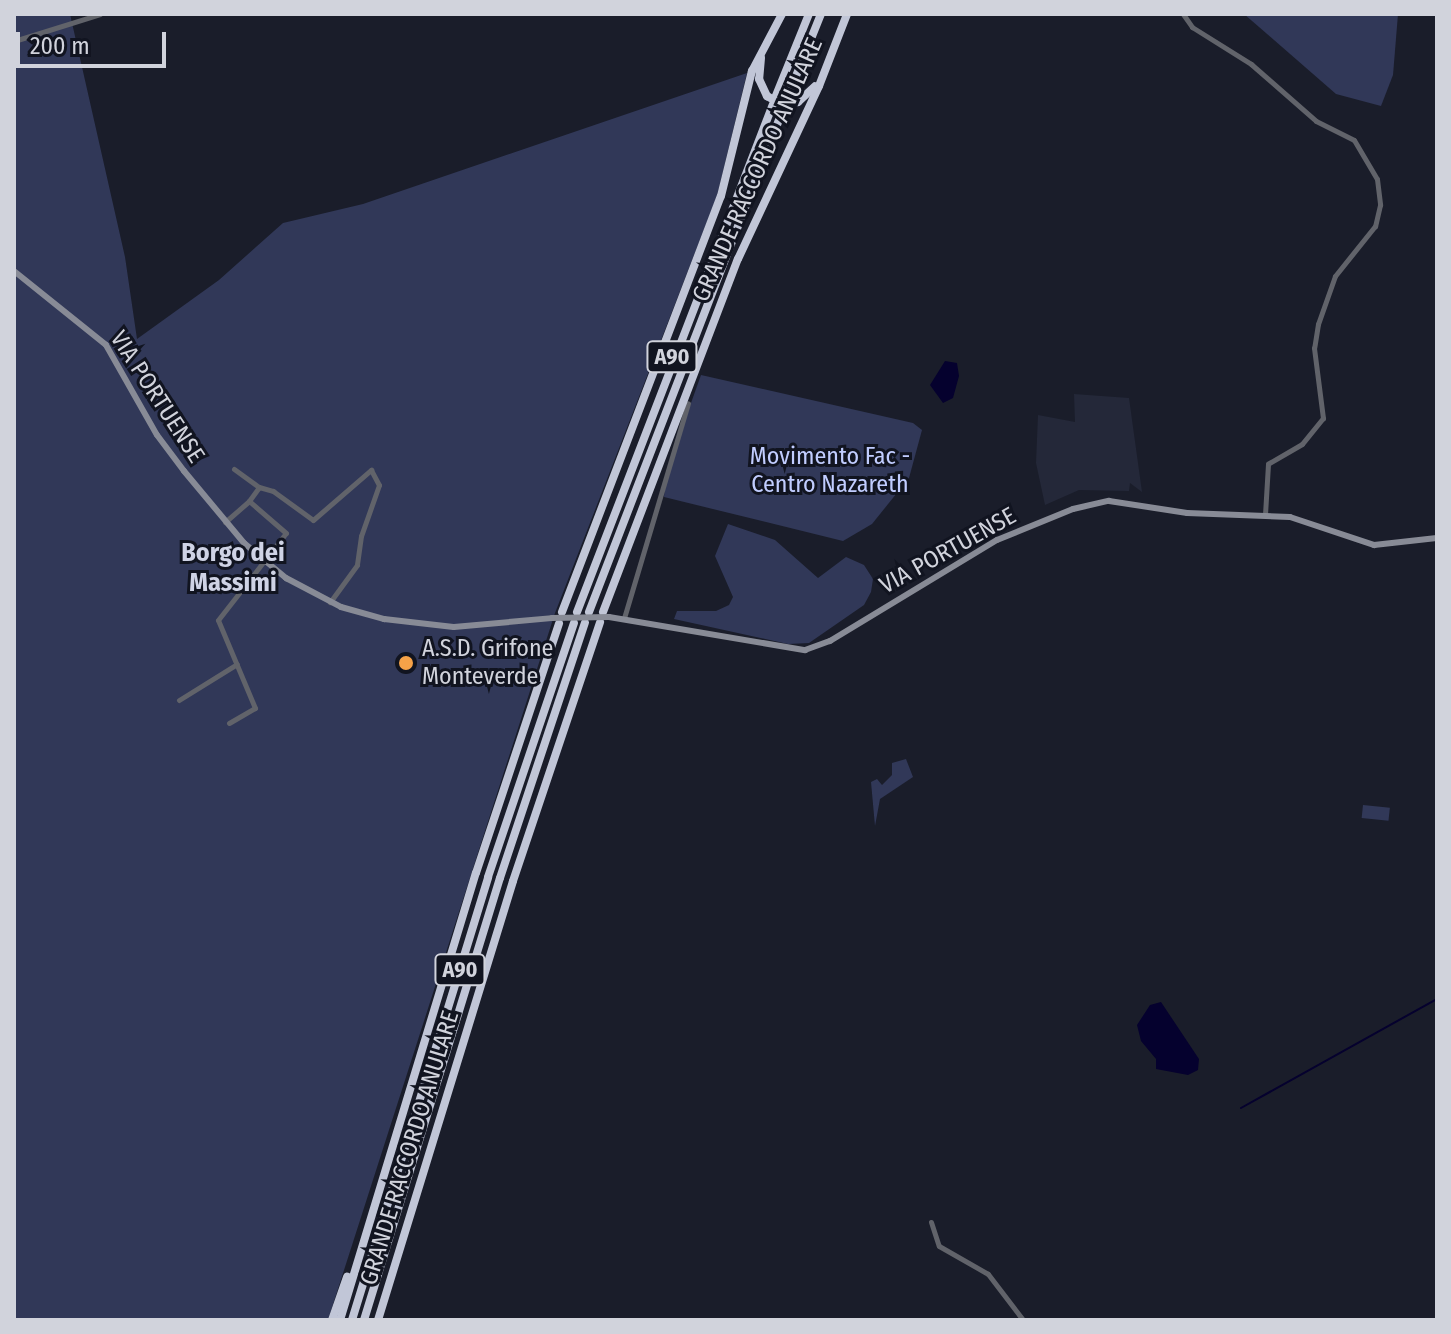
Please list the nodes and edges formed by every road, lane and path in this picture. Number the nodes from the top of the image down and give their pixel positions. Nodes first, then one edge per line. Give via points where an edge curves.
1 (100, 14) edge
2 (782, 14) edge
3 (809, 14) edge
4 (821, 14) edge
5 (847, 14) edge
6 (1183, 14) edge
7 (772, 32) junction
8 (14, 41) edge
9 (832, 54) junction
10 (772, 99) junction
11 (14, 271) edge
12 (688, 403) dead end
13 (234, 469) dead end
14 (259, 487) junction
15 (249, 501) junction
16 (1265, 514) junction
17 (225, 522) junction
18 (1437, 538) edge
19 (266, 563) junction
20 (330, 602) junction
21 (562, 612) dead end
22 (577, 612) dead end
23 (589, 612) dead end
24 (606, 615) junction
25 (624, 618) junction
26 (556, 620) junction
27 (600, 622) dead end
28 (574, 623) dead end
29 (585, 623) dead end
30 (237, 664) junction
31 (179, 700) dead end
32 (229, 723) dead end
33 (374, 1204) junction
34 (931, 1222) dead end
35 (332, 1320) edge
36 (340, 1320) edge
37 (352, 1320) edge
38 (364, 1320) edge
39 (378, 1320) edge
40 (1023, 1320) edge

1 - 8 street
2 - 7 highway, GRANDE RACCORDO ANULARE
3 - 10 highway, GRANDE RACCORDO ANULARE / A90
4 - 23 highway, GRANDE RACCORDO ANULARE / A90
5 - 9 highway, GRANDE RACCORDO ANULARE
6 - 16 street via 1196,31 1251,64 1316,121 1354,140 1377,179 1380,205 1375,226 1335,276 1318,324 1314,348 1323,418 1302,444 1268,464
7 - 10 highway via 759,74
7 - 21 highway, GRANDE RACCORDO ANULARE via 749,81 717,207
9 - 10 highway, bridge via 814,87 798,102
9 - 24 highway, GRANDE RACCORDO ANULARE via 755,216
10 - 22 highway, GRANDE RACCORDO ANULARE / A90
11 - 17 main road, VIA PORTUENSE via 106,345 157,435
12 - 25 street
13 - 14 street
14 - 15 street
14 - 20 street via 313,520 371,470 375,476 379,485 357,565
15 - 17 street
15 - 19 street via 286,533
16 - 18 main road, VIA PORTUENSE via 1315,523 1374,545
16 - 25 main road, VIA PORTUENSE via 1195,514 1119,501 1086,505 1003,536 830,641 797,652
17 - 19 main road, VIA PORTUENSE
19 - 20 main road, VIA PORTUENSE
19 - 30 street via 218,620
20 - 26 main road, VIA PORTUENSE via 379,618 454,627
24 - 25 main road, VIA PORTUENSE
24 - 26 main road, VIA PORTUENSE, bridge
26 - 33 highway, GRANDE RACCORDO ANULARE
27 - 39 highway, GRANDE RACCORDO ANULARE via 513,881
28 - 37 highway, GRANDE RACCORDO ANULARE / A90 via 488,877
29 - 38 highway, GRANDE RACCORDO ANULARE / A90
30 - 31 street
30 - 32 street via 255,708
33 - 35 highway
33 - 36 highway
34 - 40 street via 939,1246 988,1274

